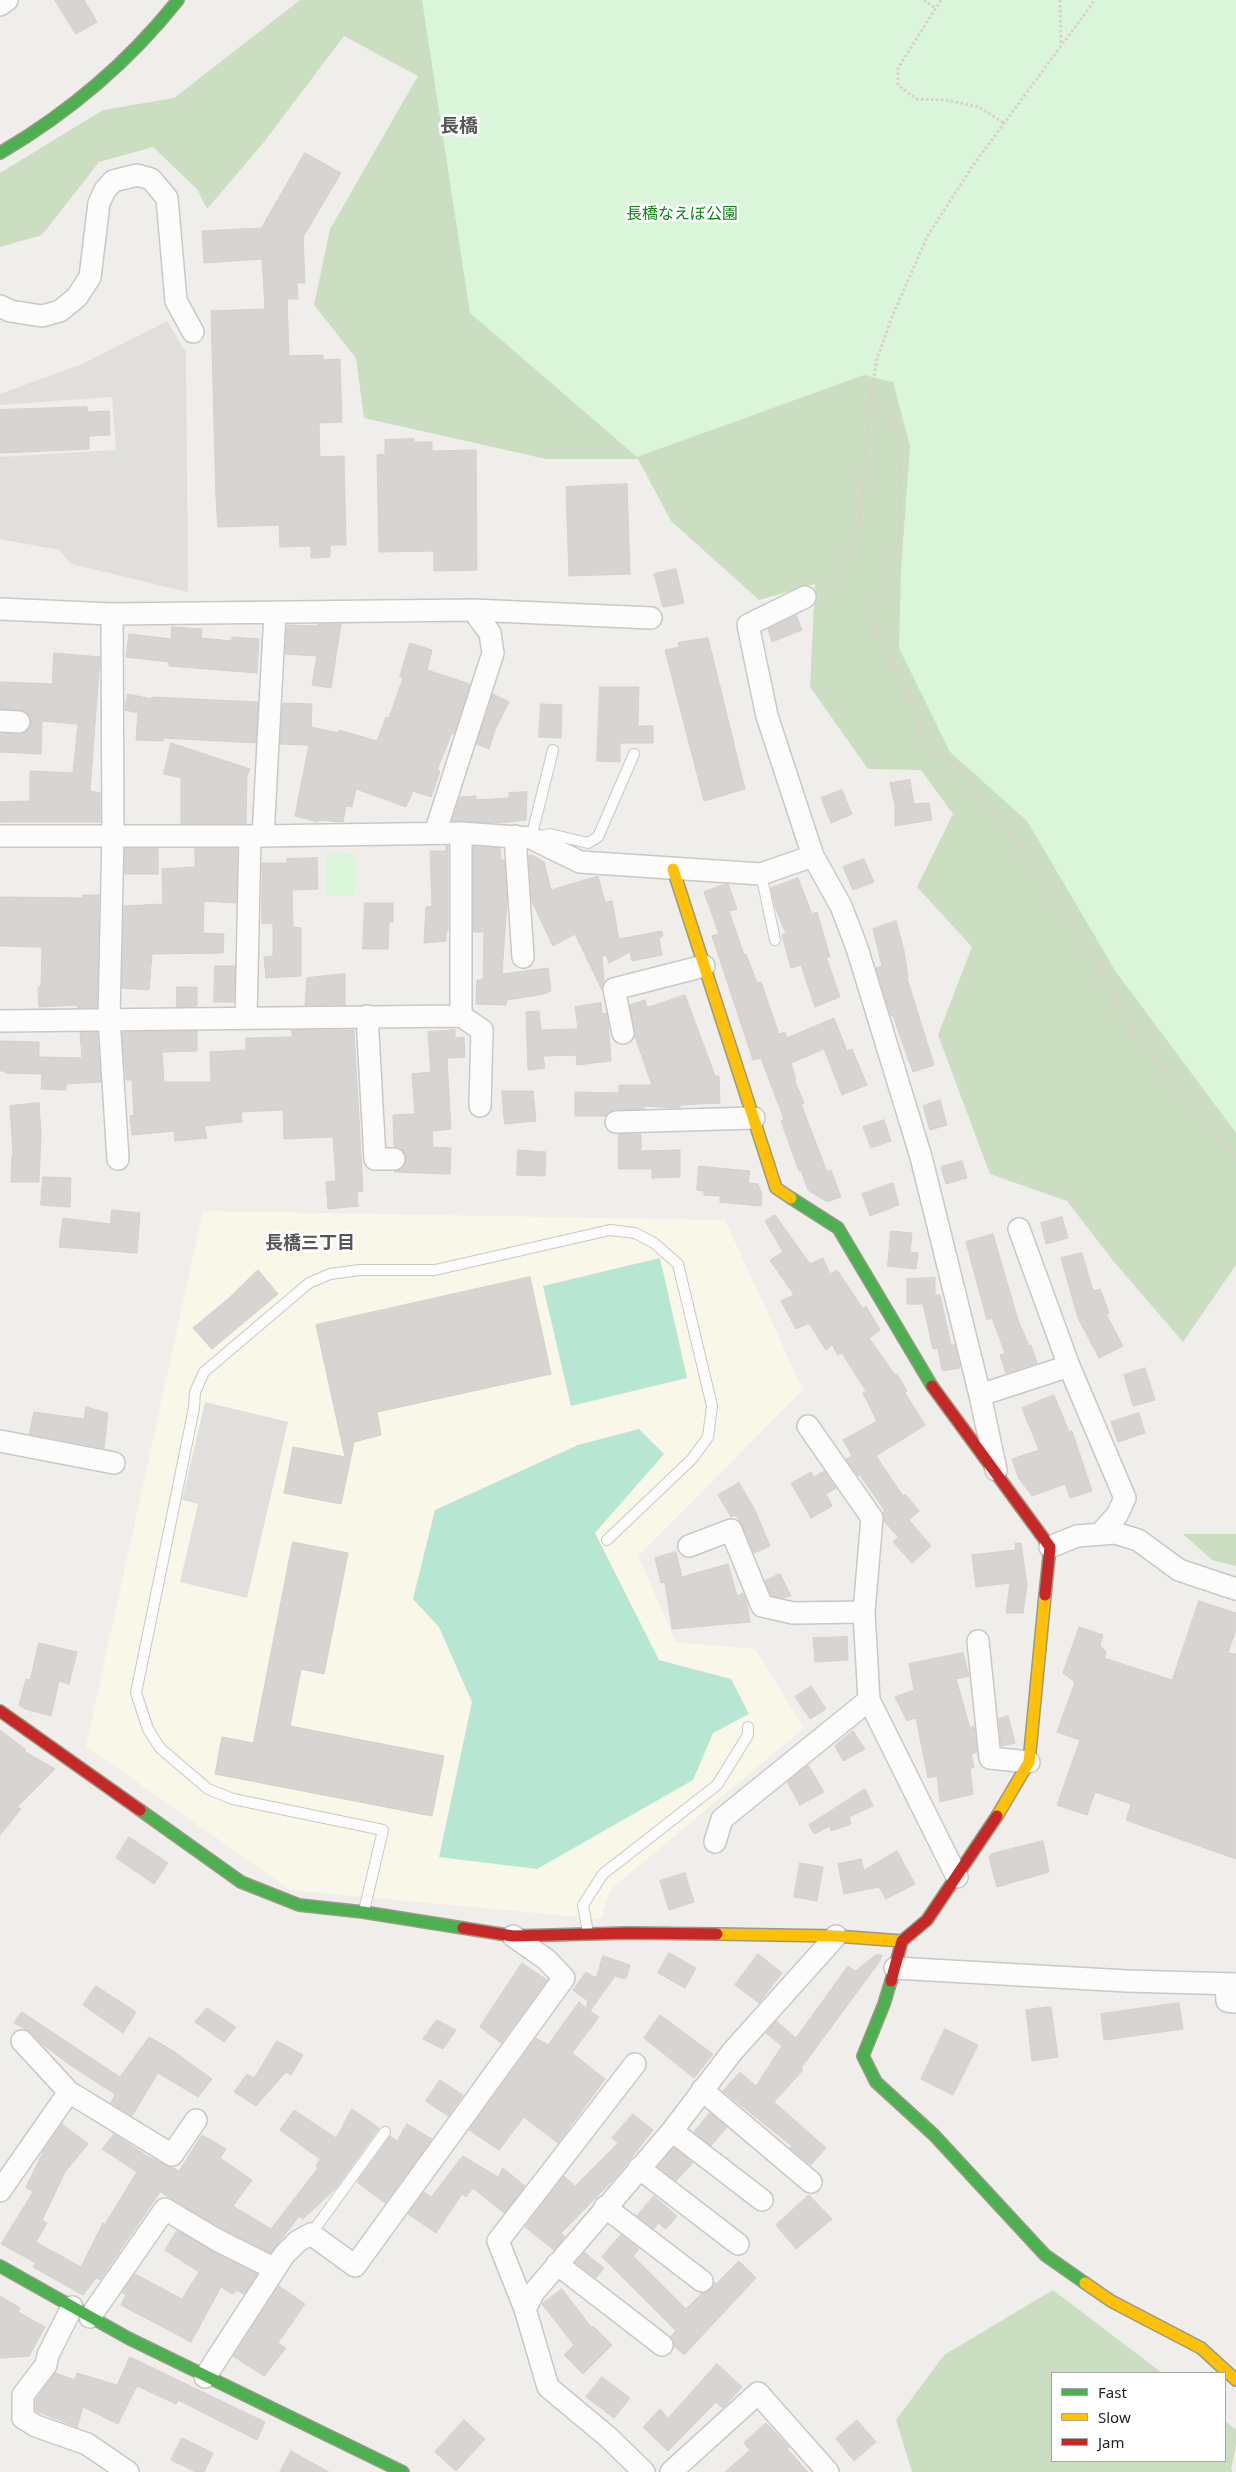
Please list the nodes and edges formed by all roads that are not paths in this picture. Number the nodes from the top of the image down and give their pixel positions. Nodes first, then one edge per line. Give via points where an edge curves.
1 (8, 0) edge
2 (178, 0) edge
3 (0, 5) edge
4 (0, 153) edge
5 (0, 306) edge
6 (193, 332) dead end
7 (805, 597) road end
8 (0, 609) edge
9 (473, 610) junction
10 (275, 613) junction
11 (112, 614) junction
12 (651, 618) dead end
13 (553, 750) dead end
14 (634, 754) dead end
15 (435, 833) junction
16 (461, 833) junction
17 (113, 834) junction
18 (0, 836) edge
19 (257, 836) junction
20 (523, 837) junction
21 (813, 856) junction
22 (673, 869) junction
23 (761, 874) junction
24 (775, 940) dead end
25 (523, 957) dead end
26 (704, 966) junction
27 (367, 1016) junction
28 (462, 1016) junction
29 (246, 1017) junction
30 (108, 1018) junction
31 (0, 1021) edge
32 (622, 1033) dead end
33 (480, 1106) dead end
34 (754, 1118) junction
35 (616, 1122) dead end
36 (394, 1159) dead end
37 (118, 1160) dead end
38 (1019, 1229) dead end
39 (1070, 1366) junction
40 (980, 1395) junction
41 (808, 1426) dead end
42 (0, 1441) edge
43 (114, 1464) dead end
44 (997, 1477) junction
45 (1100, 1534) junction
46 (607, 1540) dead end
47 (689, 1546) dead end
48 (1050, 1547) junction
49 (1236, 1589) edge
50 (864, 1612) junction
51 (978, 1641) dead end
52 (870, 1700) junction
53 (0, 1710) edge
54 (748, 1727) dead end
55 (1029, 1762) junction
56 (715, 1842) dead end
57 (957, 1878) junction
58 (363, 1912) junction
59 (589, 1934) junction
60 (513, 1936) junction
61 (836, 1936) junction
62 (902, 1941) junction
63 (895, 1968) junction
64 (1233, 1990) edge
65 (22, 2041) dead end
66 (634, 2064) dead end
67 (702, 2090) junction
68 (69, 2092) junction
69 (196, 2120) dead end
70 (672, 2131) junction
71 (385, 2132) dead end
72 (639, 2168) junction
73 (811, 2182) dead end
74 (0, 2191) edge
75 (762, 2200) dead end
76 (605, 2207) junction
77 (311, 2234) junction
78 (738, 2244) dead end
79 (557, 2264) junction
80 (0, 2266) edge
81 (275, 2269) junction
82 (702, 2281) dead end
83 (72, 2307) junction
84 (525, 2310) junction
85 (90, 2317) junction
86 (662, 2345) dead end
87 (206, 2377) junction
88 (1236, 2380) edge
89 (398, 2470) edge
90 (128, 2472) edge
91 (644, 2472) edge
92 (671, 2472) edge
93 (828, 2472) edge

1 - 3 street
2 - 4 street via 152,35 87,96
5 - 6 street via 10,311 42,316 60,311 77,297 90,277 99,203 105,190 113,181 137,175 151,179 167,198 176,301
7 - 21 street via 748,625 767,716
8 - 11 street
9 - 10 street
9 - 12 street
9 - 15 street via 490,633 493,653
10 - 11 street
10 - 19 street
11 - 17 street
13 - 20 lane
14 - 20 lane via 598,837 588,843 550,834
15 - 16 street
15 - 19 street
16 - 20 street
16 - 28 street
17 - 18 street
17 - 19 street
17 - 30 street
19 - 29 street
20 - 22 street via 580,862
20 - 25 street
21 - 23 street
21 - 40 street via 842,906 857,948 921,1157
22 - 23 street
22 - 26 street
23 - 24 lane
26 - 32 street via 614,989
26 - 34 street
27 - 28 street
27 - 29 street
27 - 36 street via 375,1159
28 - 33 street via 482,1030
29 - 30 street
30 - 31 street
30 - 37 street
34 - 35 street
34 - 44 street via 776,1188 838,1228 934,1390
38 - 39 street
39 - 40 street
39 - 45 street via 1125,1498 1117,1515
40 - 44 street
41 - 50 street via 872,1518
42 - 43 street
44 - 48 street
45 - 48 street via 1077,1536
45 - 49 street via 1115,1533 1138,1540 1179,1570
46 - 58 lane via 692,1459 708,1437 712,1406 678,1264 654,1243 635,1233 610,1230 435,1270 360,1270 330,1274 309,1283 204,1372 195,1392 136,1693 148,1729 160,1748 208,1789 233,1799 383,1830
47 - 50 street via 731,1530 762,1606 793,1613
48 - 55 street
50 - 52 street
51 - 55 street via 990,1758
52 - 56 street via 722,1819
52 - 57 street
53 - 58 street via 241,1882 300,1905
54 - 59 lane via 748,1735 717,1785 603,1874 583,1905
55 - 57 street
57 - 62 street via 927,1920
58 - 60 street
59 - 60 street
59 - 61 street
60 - 77 street via 547,1960 564,1978 355,2266
61 - 62 street
61 - 67 street
62 - 63 street
63 - 64 street
63 - 88 street via 863,2056 876,2082 934,2135 1045,2255 1111,2301 1201,2348
65 - 68 street
66 - 84 street via 498,2241
67 - 70 street
67 - 73 street
68 - 69 street via 172,2155
68 - 74 street
70 - 72 street
70 - 75 street
71 - 77 lane
72 - 76 street
72 - 78 street
76 - 79 street
76 - 82 street
77 - 81 street via 291,2248
79 - 84 street via 534,2292
79 - 86 street
80 - 83 street
81 - 85 street via 165,2210
81 - 87 street
83 - 85 street
83 - 90 street via 46,2365 23,2395 23,2418 36,2426 88,2444
84 - 91 street via 548,2387
85 - 87 street
87 - 89 street
92 - 93 street via 758,2393

